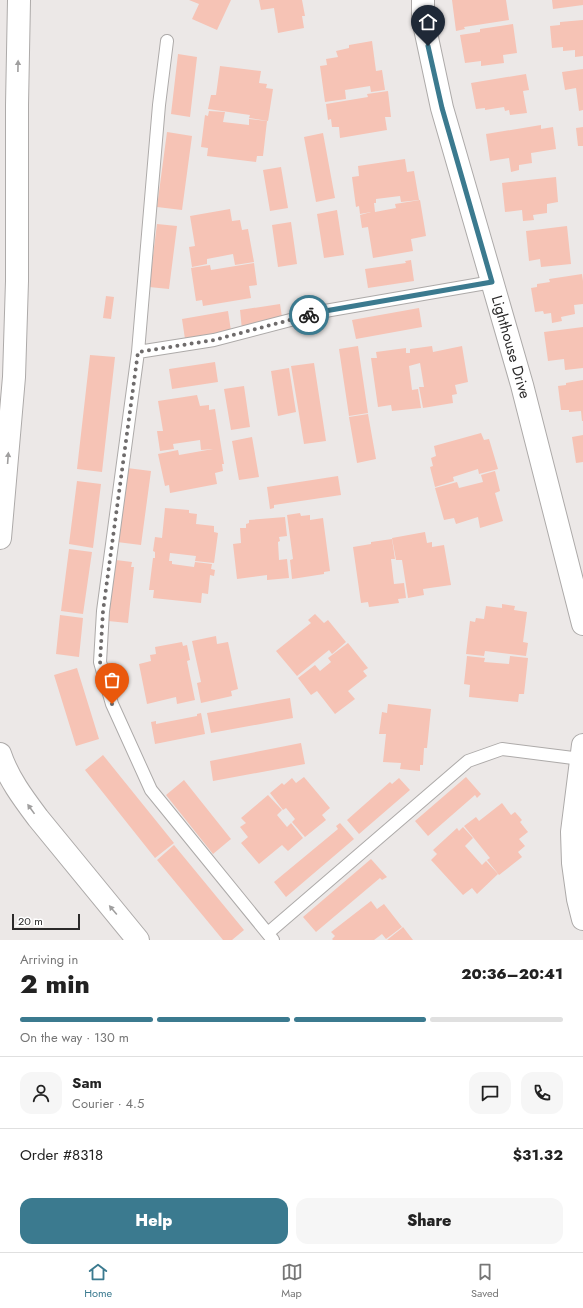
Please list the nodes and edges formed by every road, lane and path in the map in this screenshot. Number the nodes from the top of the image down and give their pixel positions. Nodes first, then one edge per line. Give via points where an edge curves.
1 (19, 0) edge
2 (423, 0) edge
3 (167, 41) dead end
4 (17, 105) junction
5 (492, 282) junction
6 (0, 335) edge
7 (138, 352) junction
8 (0, 538) edge
9 (583, 624) edge
10 (0, 754) edge
11 (582, 754) edge
12 (583, 919) edge
13 (270, 937) edge
14 (138, 940) edge

4 -> 1 main road
2 - 5 main road, Lighthouse Drive via 423,19 442,108
3 - 7 lane via 159,105
4 - 6 main road via 9,249
8 -> 4 main road via 7,465 17,281
5 - 7 lane via 325,311 214,340
5 - 9 main road, Lighthouse Drive via 522,385
7 - 13 lane via 103,611 100,662 112,704 151,790
14 -> 10 main road via 38,818 11,779
11 - 12 main road via 572,832 573,863
11 - 13 lane via 502,749 468,761

